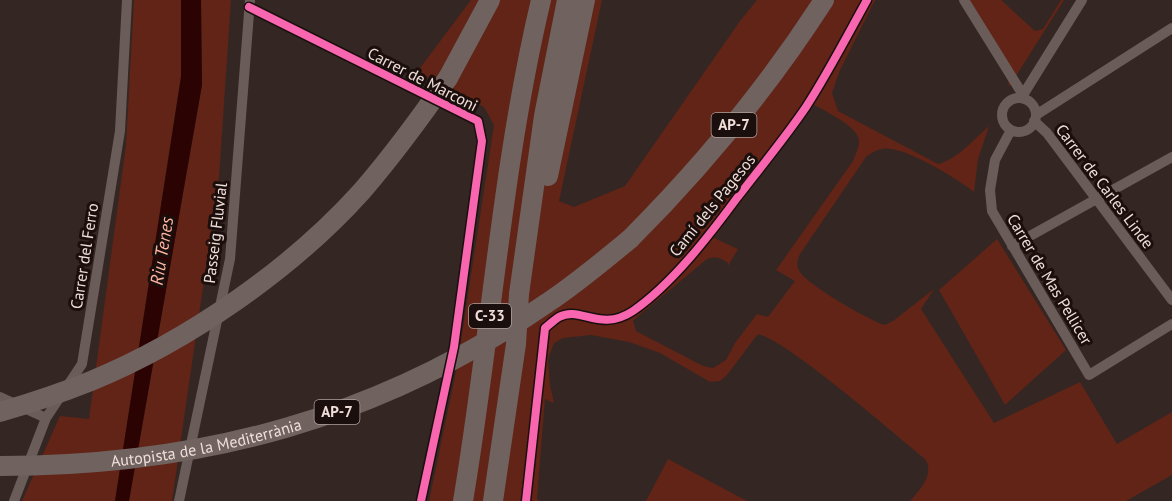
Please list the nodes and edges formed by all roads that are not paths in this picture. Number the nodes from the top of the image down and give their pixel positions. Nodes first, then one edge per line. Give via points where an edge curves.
1 (127, 0) edge
2 (490, 0) edge
3 (541, 0) edge
4 (567, 0) edge
5 (585, 0) edge
6 (824, 0) edge
7 (867, 0) edge
8 (964, 0) edge
9 (1082, 0) edge
10 (249, 3) edge
11 (1172, 28) edge
12 (1024, 97) junction
13 (1035, 118) junction
14 (1011, 130) junction
15 (1172, 157) edge
16 (1096, 199) junction
17 (1012, 246) junction
18 (1172, 300) edge
19 (1172, 324) edge
20 (516, 344) junction
21 (0, 397) edge
22 (0, 412) edge
23 (45, 418) junction
24 (0, 467) edge
25 (24, 479) junction
26 (14, 501) edge
27 (179, 501) edge
28 (421, 501) edge
29 (464, 501) edge
30 (493, 501) edge
31 (526, 501) edge

1 - 23 street, Carrer del Ferro via 120,131 82,364
2 - 22 highway, bridge via 448,78 416,125 361,192 306,244 248,291 175,338 120,368
3 - 29 highway, C-33 via 513,150
4 - 20 highway, C-33 via 544,116 519,294
5 - 20 highway via 557,125 529,298
6 - 24 highway, Autopista de la Mediterrània / AP-7, bridge via 746,110 630,239 548,303 472,350 396,389 322,418 233,442 156,456
7 - 31 street, Camí dels Pagesos via 805,108 709,235 651,298 613,321 575,314 560,316 544,328
8 - 12 street
9 - 12 street
10 - 27 street, Passeig Fluvial via 230,259
10 - 28 street, Carrer de Marconi via 478,121 482,141 454,347
11 - 13 street
12 - 13 street via 1032,104
12 - 14 street via 1012,99 1004,107 1002,119
13 - 14 street via 1023,131
13 - 16 street, Carrer de Carles Linde
14 - 17 street, Carrer de Mas Pellicer via 995,160 990,190 992,211
15 - 16 street
16 - 17 street
16 - 18 street, Carrer de Carles Linde
17 - 19 street, Carrer de Mas Pellicer via 1089,375
20 - 30 highway, C-33
21 - 23 street
23 - 25 street, Carrer del Ferro
24 - 25 street
25 - 26 street, Carrer del Ferro

